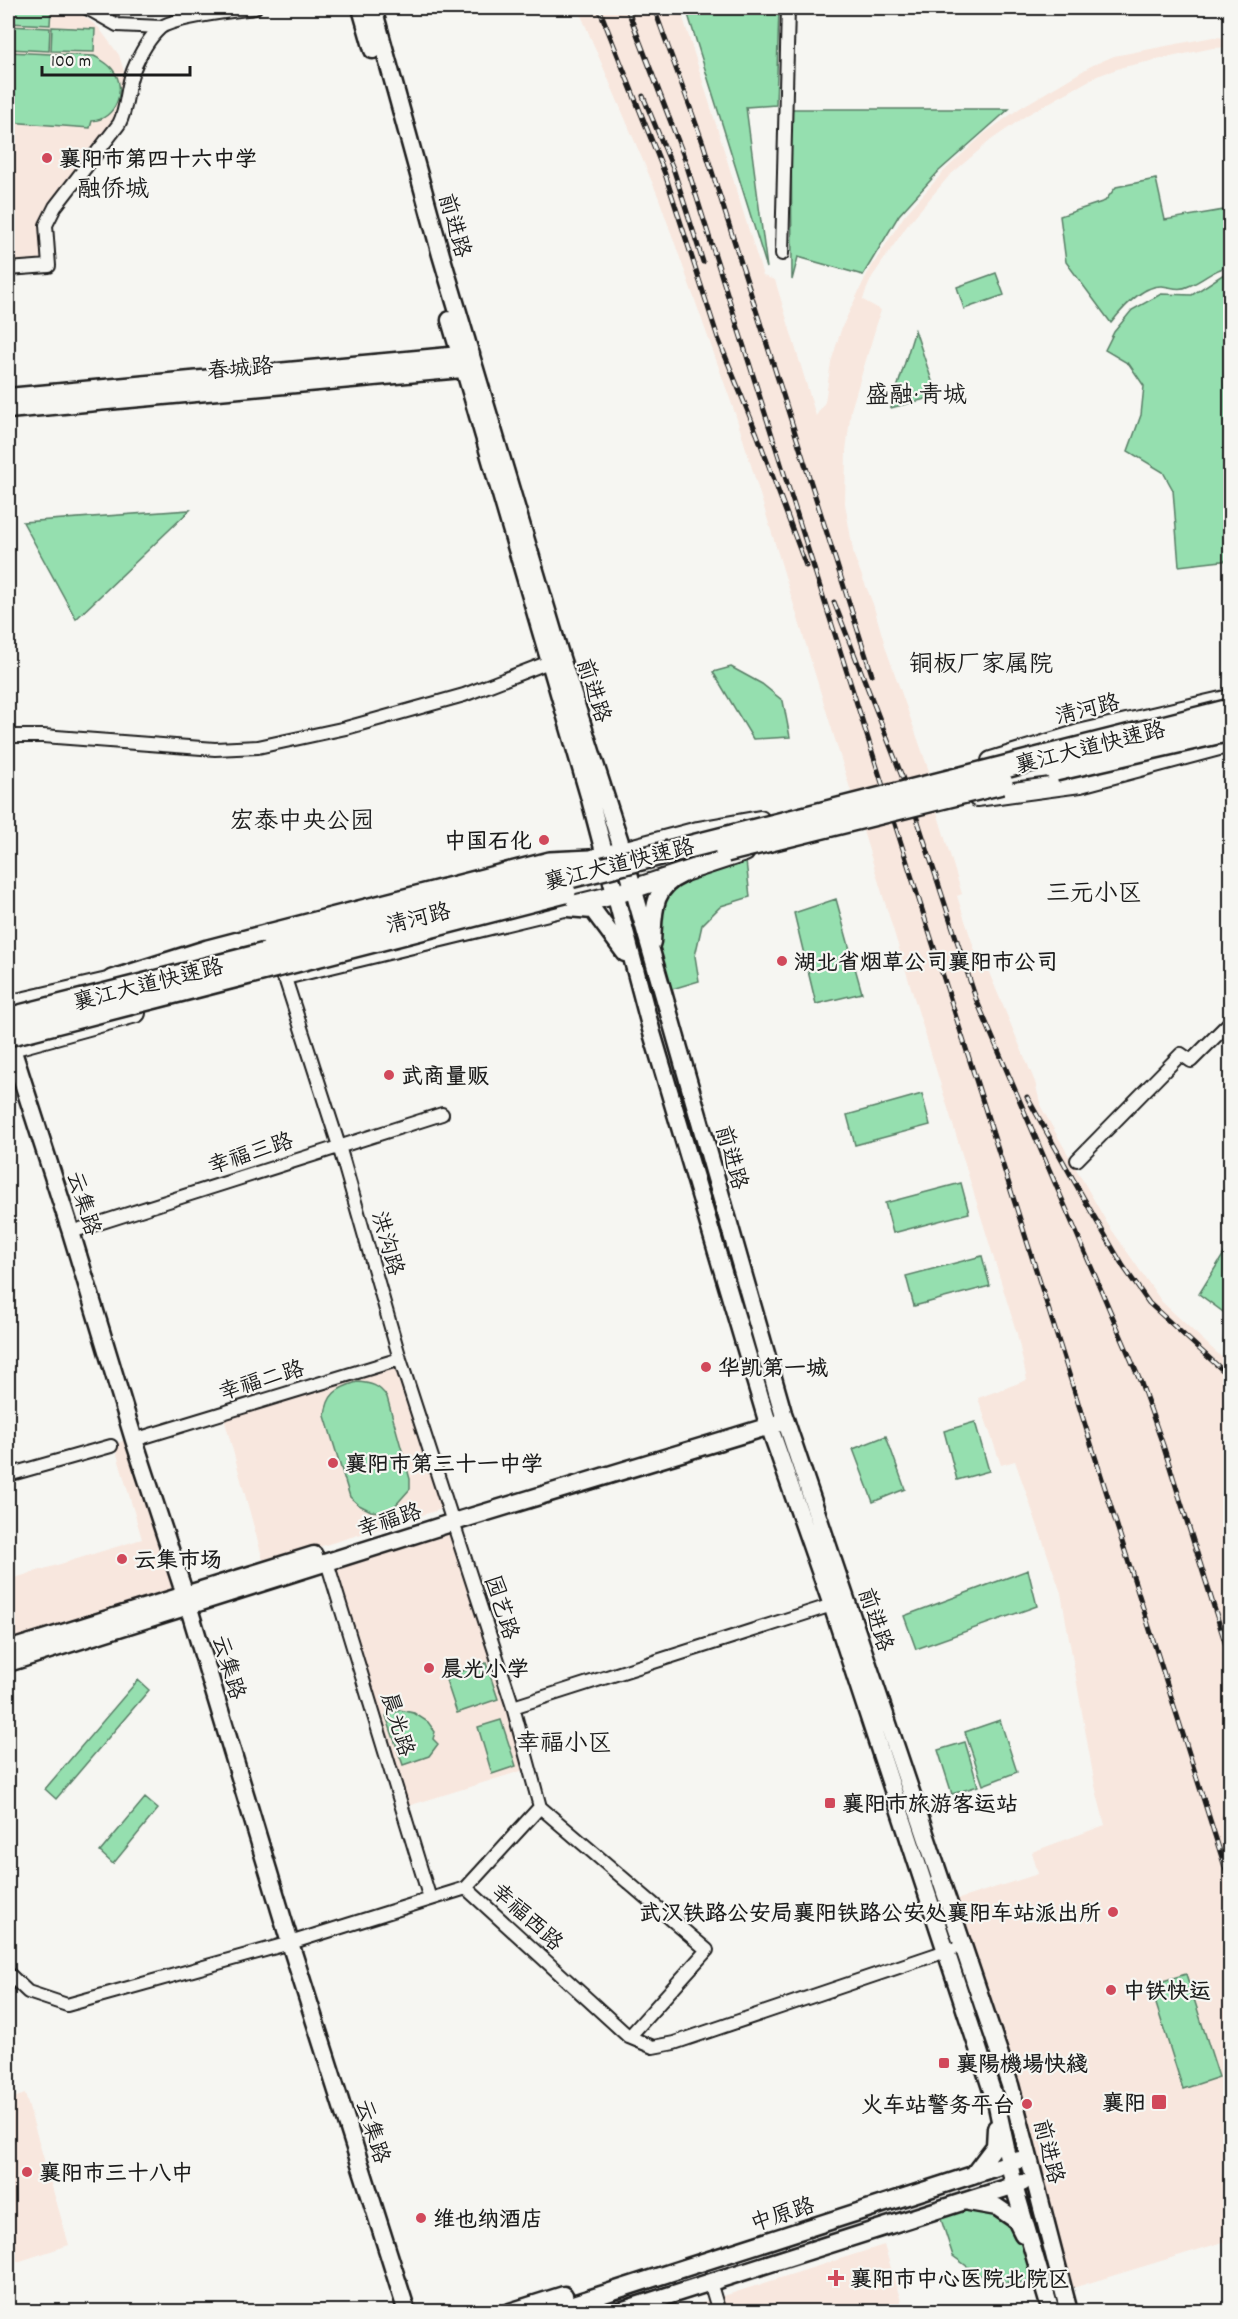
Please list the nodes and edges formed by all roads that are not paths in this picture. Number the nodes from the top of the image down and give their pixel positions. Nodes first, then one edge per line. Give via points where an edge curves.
1 (87, 8) edge
2 (255, 8) edge
3 (361, 8) edge
4 (373, 8) edge
5 (788, 8) edge
6 (161, 27) junction
7 (782, 254) dead end
8 (8, 269) edge
9 (468, 361) junction
10 (8, 397) edge
11 (8, 410) edge
12 (555, 660) junction
13 (1230, 699) edge
14 (1230, 710) edge
15 (1230, 730) edge
16 (8, 736) edge
17 (1230, 743) edge
18 (958, 771) dead end
19 (966, 799) dead end
20 (831, 802) dead end
21 (764, 826) junction
22 (839, 829) dead end
23 (622, 851) junction
24 (604, 856) junction
25 (702, 867) junction
26 (633, 889) junction
27 (614, 895) junction
28 (557, 907) junction
29 (651, 952) junction
30 (633, 964) junction
31 (284, 975) junction
32 (113, 981) junction
33 (8, 1005) edge
34 (8, 1019) edge
35 (1230, 1022) edge
36 (8, 1042) edge
37 (442, 1114) dead end
38 (339, 1146) junction
39 (1077, 1160) dead end
40 (71, 1232) junction
41 (400, 1359) junction
42 (776, 1419) junction
43 (134, 1440) junction
44 (111, 1446) dead end
45 (8, 1475) edge
46 (452, 1517) junction
47 (327, 1562) junction
48 (187, 1601) junction
49 (832, 1605) junction
50 (8, 1650) edge
51 (8, 1663) edge
52 (513, 1707) junction
53 (540, 1807) junction
54 (466, 1888) junction
55 (430, 1899) junction
56 (290, 1943) junction
57 (964, 1945) junction
58 (946, 1951) junction
59 (10, 1975) dead end
60 (629, 2037) junction
61 (997, 2106) junction
62 (1029, 2157) junction
63 (1008, 2163) junction
64 (973, 2175) junction
65 (1034, 2179) junction
66 (1014, 2186) junction
67 (912, 2195) junction
68 (965, 2201) junction
69 (1035, 2260) junction
70 (711, 2287) junction
71 (407, 2312) edge
72 (510, 2312) edge
73 (548, 2312) edge
74 (617, 2312) edge
75 (655, 2312) edge
76 (719, 2312) edge
77 (1052, 2312) edge
78 (1069, 2312) edge

1 - 6 street via 117,25
2 - 6 street via 175,21
3 - 9 street, 前进路
4 - 9 street, 前进路
5 - 7 street
6 - 8 street via 147,43 133,72 126,110 119,124 55,207 46,225 49,266
9 - 10 street, 春城路
9 - 11 street, 春城路
9 - 12 street, 前进路
12 - 16 street via 464,695 346,728 258,747 215,749
12 - 23 street, 前进路
12 - 24 street, 前进路
13 - 18 main road, 清河路 via 1079,734
14 - 21 highway, 襄江大道快速路, bridge
15 - 36 highway, 襄江大道快速路, bridge via 894,809 164,995
17 - 19 main road via 1080,783
20 - 23 main road, 清河路
21 - 32 highway, bridge via 697,834 589,862 550,863 208,951
21 - 34 highway, 襄江大道快速路, bridge
22 - 25 main road, 清河路 via 744,852
23 - 24 main road, 清河路
23 - 26 street, 前进路
24 - 27 street, 前进路
24 - 32 main road, 清河路
25 - 26 main road, 清河路
25 - 29 street via 670,880 656,898
26 - 27 main road, 清河路
26 - 29 street, 前进路
27 - 28 main road, 清河路
27 - 30 street, 前进路
28 - 30 street via 593,910
28 - 31 main road, 清河路
29 - 42 street, 前进路
30 - 42 street, 前进路
31 - 36 main road, 清河路
31 - 38 street, 洪沟路
32 - 33 main road, 清河路
35 - 39 street via 1191,1061 1181,1054
36 - 40 street, 云集路
37 - 38 street, 幸福三路
38 - 40 street, 幸福三路
38 - 41 street, 洪沟路
40 - 43 street, 云集路
41 - 43 street, 幸福二路
41 - 46 street, 洪沟路
42 - 46 street, 幸福路
42 - 49 street, 前进路
42 - 57 street, 前进路
43 - 48 street, 云集路
44 - 45 street
46 - 47 street, 幸福路
46 - 48 street, 幸福路
46 - 52 street, 园艺路
47 - 48 street, 幸福路
47 - 55 street, 晨光路
48 - 50 street, 幸福路
48 - 51 street, 幸福路
48 - 56 street, 云集路
49 - 52 street
49 - 58 street, 前进路
52 - 53 street, 园艺路
53 - 54 street
53 - 60 street via 707,1950
54 - 55 street, 幸福西路
54 - 60 street, 幸福西路
55 - 56 street, 幸福西路
56 - 59 street, 幸福西路 via 67,2005 28,1992
56 - 71 street, 云集路
57 - 58 street, 幸福西路
57 - 62 street, 前进路
58 - 60 street, 幸福西路 via 674,2043 653,2047
58 - 61 street, 前进路
61 - 63 street, 前进路
61 - 64 street via 995,2146
62 - 63 street, 中原路
62 - 65 street, 前进路
63 - 64 street, 中原路
63 - 66 street, 前进路
64 - 67 street, 中原路
65 - 66 street, 中原路
65 - 78 street, 前进路
66 - 68 street, 中原路
66 - 69 street, 前进路
67 - 72 street via 896,2192
67 - 73 street, 中原路
68 - 69 street via 997,2207 1017,2220
68 - 70 street, 中原路
69 - 77 street, 前进路
70 - 74 street, 中原路
70 - 75 street
70 - 76 street

